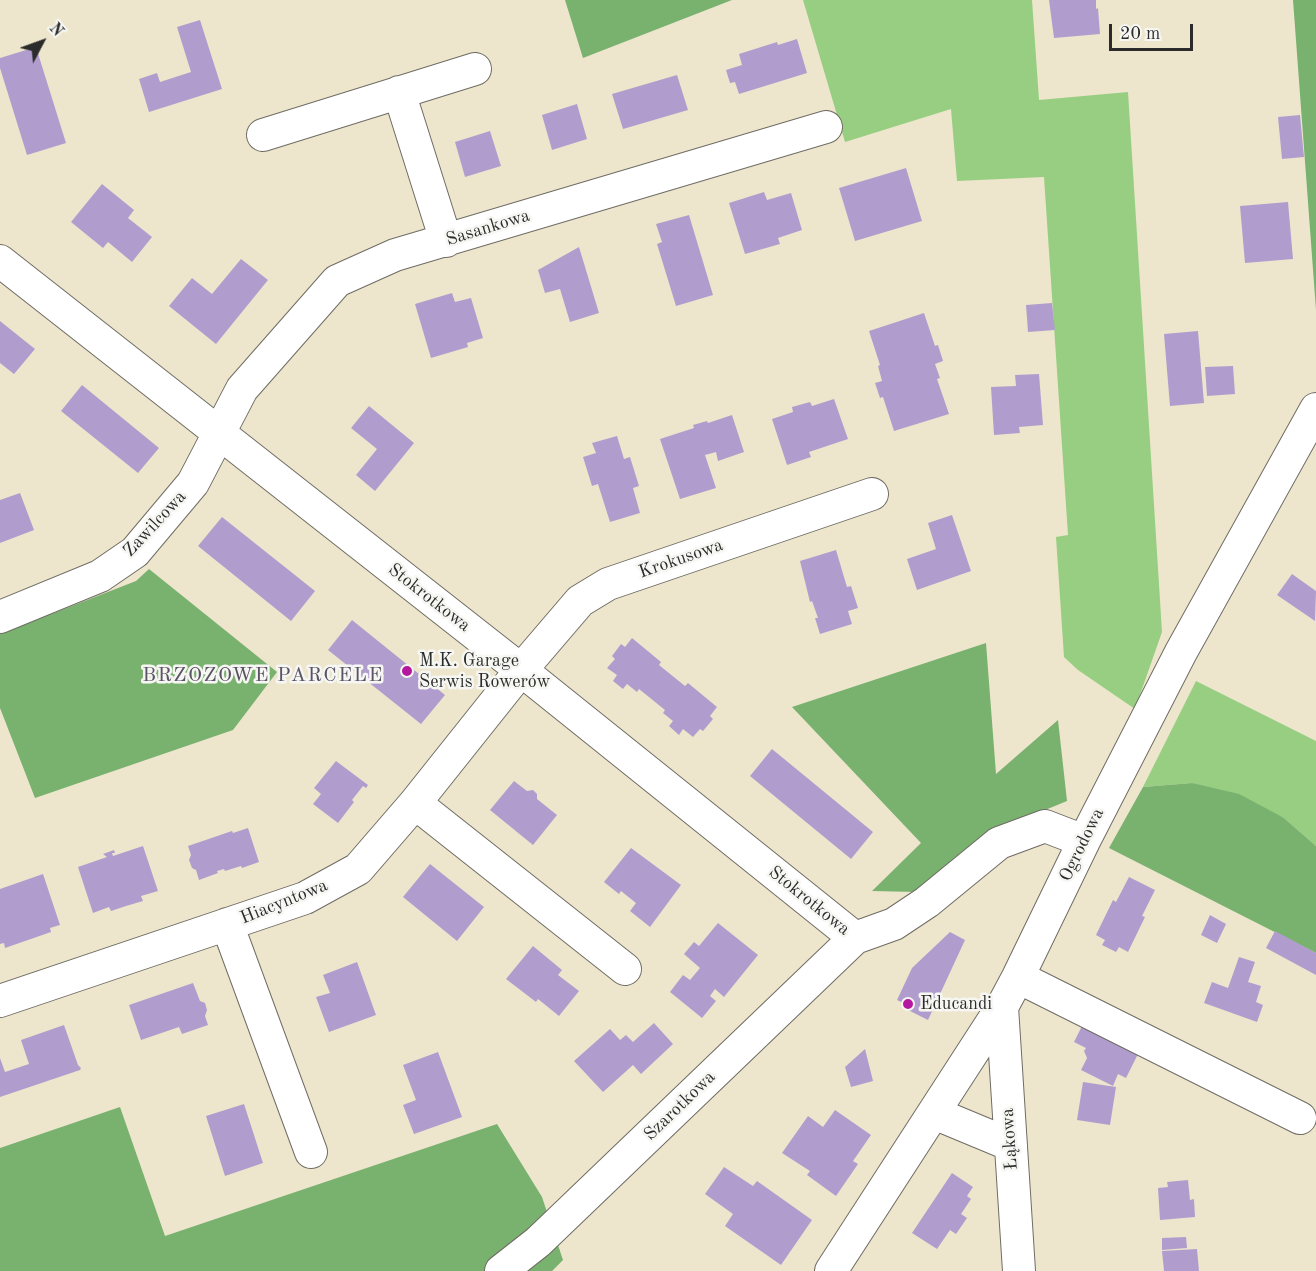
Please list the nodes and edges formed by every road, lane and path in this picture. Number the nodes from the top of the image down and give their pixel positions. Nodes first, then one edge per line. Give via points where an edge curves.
1 (476, 69) dead end
2 (399, 92) junction
3 (826, 127) dead end
4 (262, 135) dead end
5 (446, 241) junction
6 (0, 261) edge
7 (1316, 409) edge
8 (218, 433) junction
9 (872, 494) dead end
10 (0, 617) edge
11 (521, 670) junction
12 (415, 803) junction
13 (1084, 841) junction
14 (227, 924) junction
15 (855, 938) junction
16 (625, 969) dead end
17 (1018, 977) junction
18 (0, 1001) edge
19 (1002, 1007) junction
20 (934, 1113) junction
21 (1300, 1118) dead end
22 (1011, 1145) junction
23 (311, 1152) dead end
24 (501, 1271) edge
25 (831, 1271) edge
26 (1019, 1271) edge

1 - 2 street
2 - 4 street
2 - 5 street
3 - 5 street, Sasankowa
5 - 8 street, Sasankowa via 395,255 337,281 242,389
6 - 8 street, Stokrotkowa
7 - 13 street, Ogrodowa via 1181,652
8 - 10 street, Zawilcowa via 193,483 135,552 100,576
8 - 11 street, Stokrotkowa
9 - 11 street, Krokusowa via 608,584 580,601
11 - 12 street, Hiacyntowa
11 - 15 street, Stokrotkowa
12 - 14 street, Hiacyntowa via 358,869 305,898
12 - 16 street
13 - 15 street via 1045,826 999,843 894,924
13 - 17 street, Ogrodowa
14 - 18 street, Hiacyntowa
14 - 23 street
15 - 24 street, Szarotkowa via 538,1242
17 - 19 street, Ogrodowa
17 - 21 street
19 - 20 street, Ogrodowa
19 - 22 street, Łąkowa
20 - 22 street
20 - 25 street, Ogrodowa
22 - 26 street, Łąkowa

